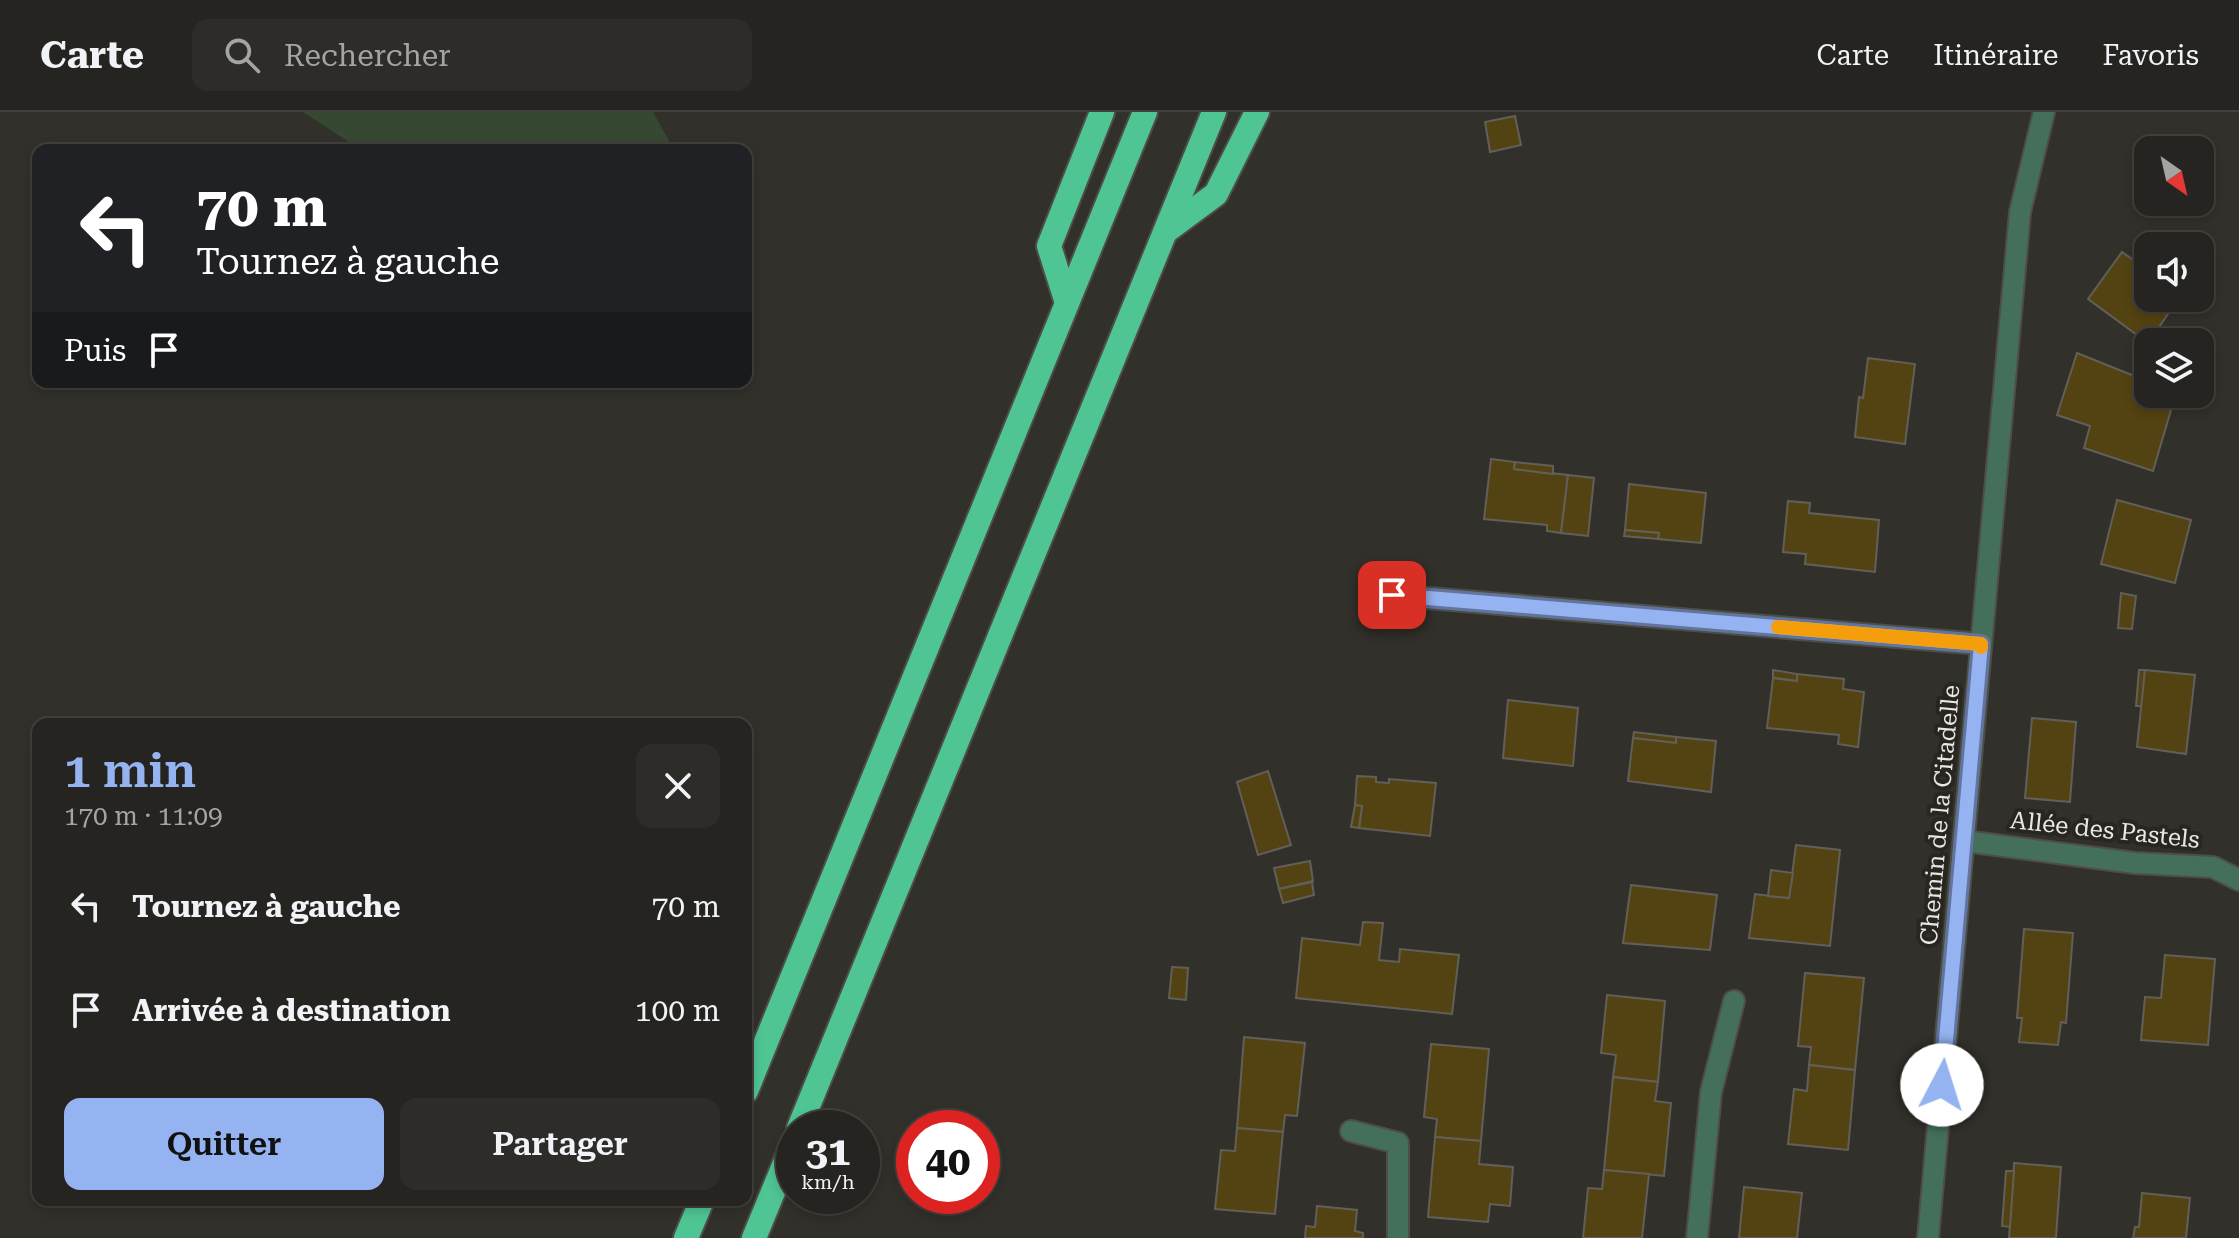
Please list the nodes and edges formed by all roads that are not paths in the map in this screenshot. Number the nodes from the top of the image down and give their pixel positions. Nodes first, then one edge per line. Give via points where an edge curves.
1 (1102, 112) edge
2 (1145, 112) edge
3 (1214, 112) edge
4 (1257, 112) edge
5 (2044, 112) edge
6 (1165, 233) junction
7 (1067, 303) junction
8 (1392, 595) dead end
9 (1981, 644) junction
10 (1964, 841) junction
11 (2239, 880) edge
12 (1734, 1001) dead end
13 (752, 1076) edge
14 (806, 1110) edge
15 (1351, 1131) dead end
16 (776, 1185) edge
17 (699, 1206) edge
18 (686, 1238) edge
19 (754, 1238) edge
20 (1398, 1238) edge
21 (1697, 1238) edge
22 (1928, 1238) edge

1 - 7 highway via 1049,246
2 - 7 highway
3 - 6 highway
4 - 6 highway via 1216,194
5 - 9 street, Chemin de la Citadelle via 2020,212
6 - 14 highway
7 - 13 highway
8 - 9 street
9 - 10 street, Chemin de la Citadelle
10 - 11 street, Allée des Pastels via 2135,863 2213,867
10 - 22 street, Chemin de la Citadelle
12 - 21 street via 1711,1092
15 - 20 street via 1398,1143
16 - 19 highway
17 - 18 highway

